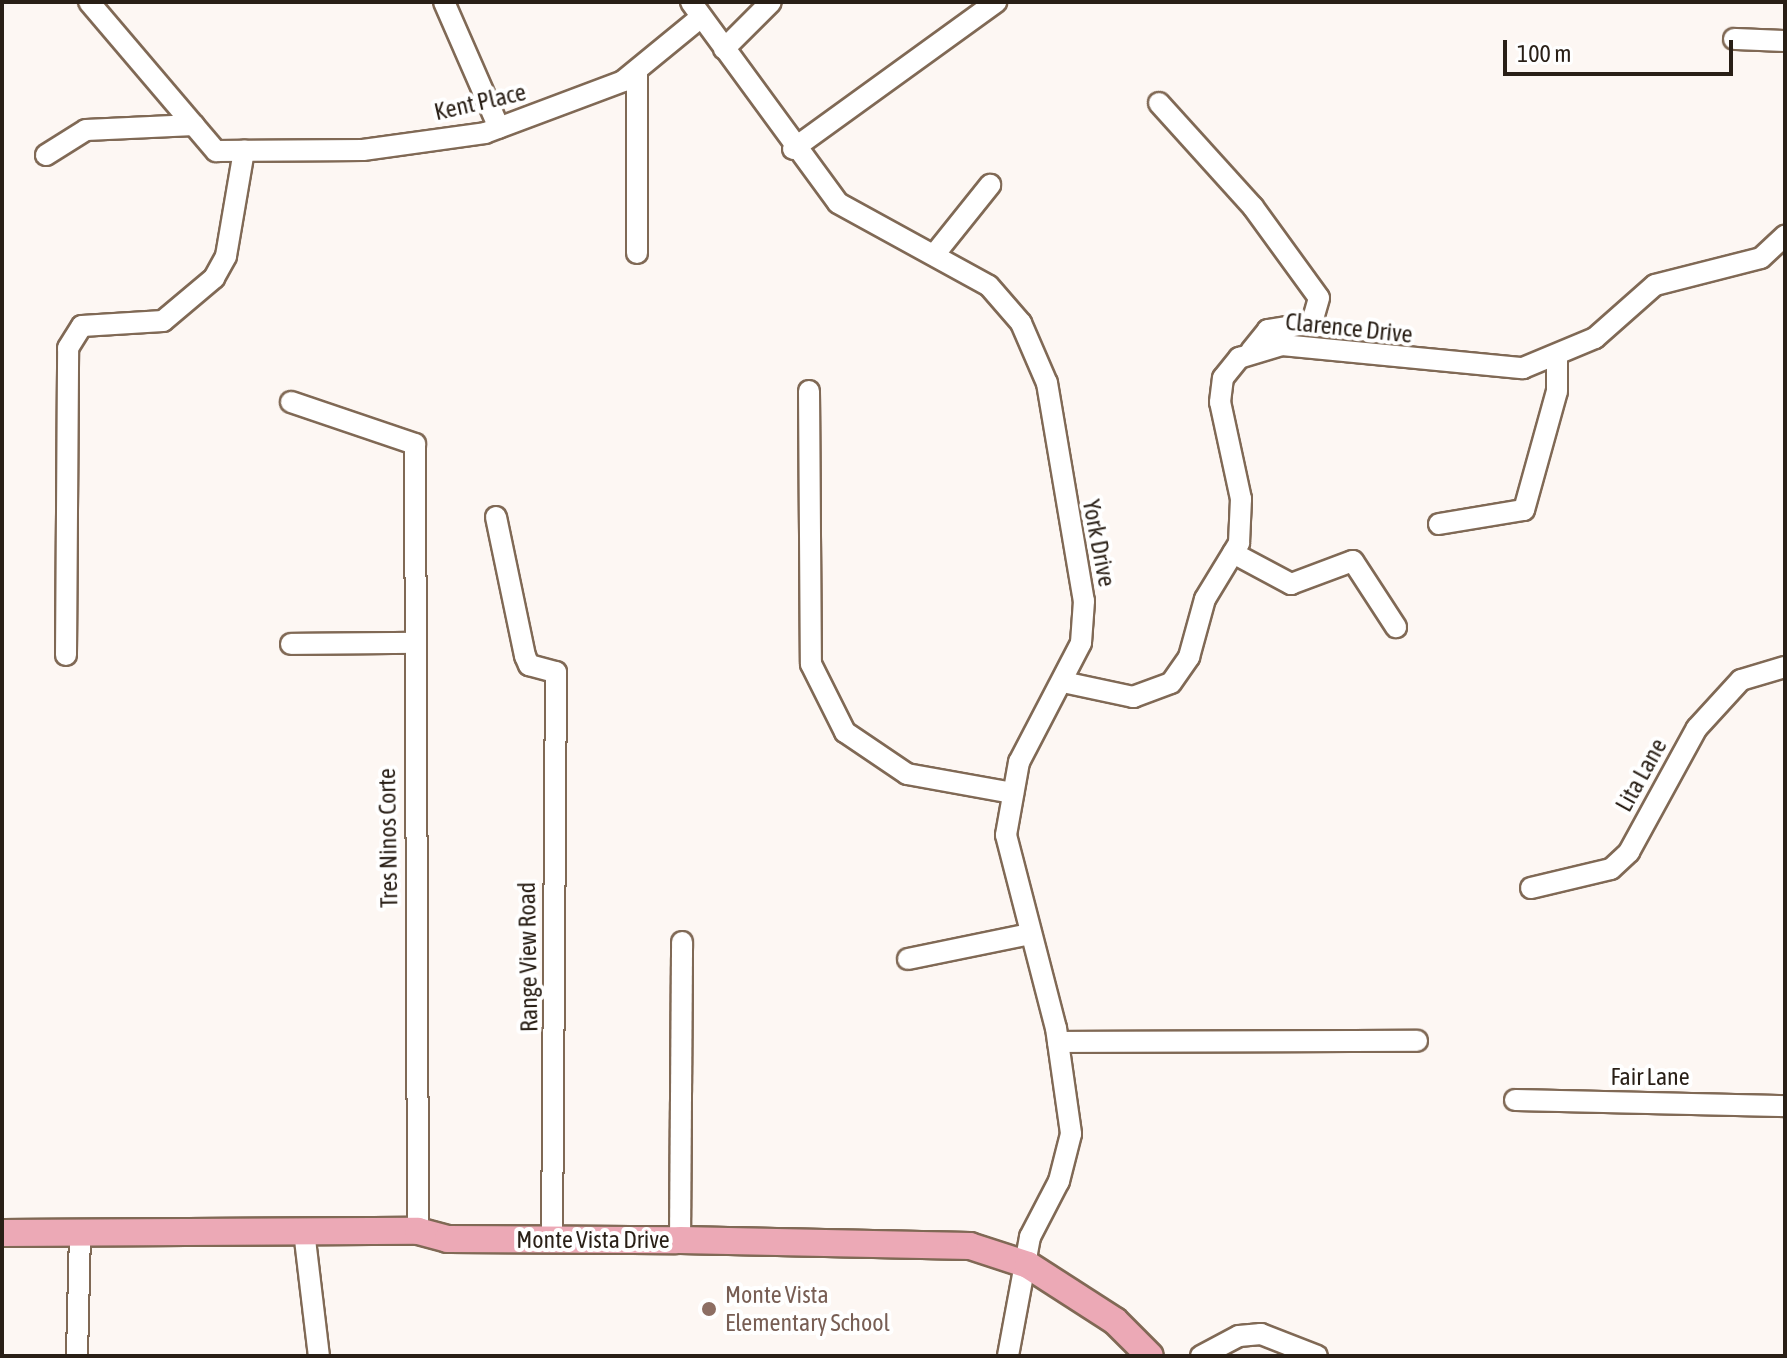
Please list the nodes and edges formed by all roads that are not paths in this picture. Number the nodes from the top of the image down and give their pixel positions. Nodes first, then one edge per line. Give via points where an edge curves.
1 (89, 2) edge
2 (444, 2) edge
3 (752, 2) edge
4 (771, 2) edge
5 (996, 2) edge
6 (696, 10) edge
7 (1734, 39) dead end
8 (1785, 41) edge
9 (719, 43) junction
10 (637, 72) junction
11 (1159, 103) dead end
12 (194, 125) junction
13 (499, 128) junction
14 (793, 149) junction
15 (244, 151) junction
16 (46, 155) dead end
17 (990, 185) dead end
18 (1785, 236) edge
19 (637, 253) dead end
20 (934, 255) junction
21 (1250, 353) junction
22 (1557, 359) junction
23 (809, 391) dead end
24 (291, 402) dead end
25 (496, 517) dead end
26 (1439, 524) dead end
27 (1233, 553) junction
28 (1396, 627) dead end
29 (411, 643) junction
30 (291, 644) dead end
31 (66, 655) dead end
32 (1785, 667) edge
33 (1063, 682) junction
34 (1013, 793) junction
35 (1531, 888) dead end
36 (1030, 934) junction
37 (682, 942) dead end
38 (908, 959) dead end
39 (1417, 1041) dead end
40 (1058, 1042) junction
41 (1515, 1100) dead end
42 (1785, 1106) edge
43 (80, 1231) junction
44 (304, 1231) junction
45 (418, 1231) junction
46 (2, 1233) edge
47 (678, 1240) junction
48 (552, 1241) junction
49 (1028, 1265) junction
50 (77, 1356) edge
51 (319, 1356) edge
52 (1008, 1356) edge
53 (1150, 1356) edge
54 (1201, 1356) edge
55 (1317, 1356) edge

1 - 12 street, Kent Place
2 - 13 street
3 - 9 street
4 - 9 street
5 - 14 street
6 - 9 street, York Drive
6 - 10 street, Kent Place
7 - 8 street
9 - 14 street, York Drive
10 - 13 street, Kent Place
10 - 19 street
11 - 21 street via 1253,207 1319,298 1312,323 1268,330
12 - 15 street, Kent Place via 216,151
12 - 16 street via 86,130
13 - 15 street, Kent Place via 363,150
14 - 20 street, York Drive via 861,221
15 - 31 street via 226,256 214,278 163,321 82,326 68,348
17 - 20 street
18 - 22 street, Clarence Drive via 1761,258 1655,285 1595,338
20 - 33 street, York Drive via 989,286 1021,323 1047,383 1084,601 1081,643
21 - 22 street, Clarence Drive via 1282,345 1477,369
21 - 27 street via 1223,378 1220,402 1242,516
22 - 26 street via 1557,391 1524,510
23 - 34 street via 811,664 845,732 907,774
24 - 29 street, Tres Ninos Corte via 415,444
25 - 48 street, Range View Road via 525,656 529,665 556,672
27 - 28 street via 1291,584 1353,561
27 - 33 street via 1205,599 1189,657 1171,683 1133,697
29 - 30 street
29 - 45 street, Tres Ninos Corte
32 - 35 street, Lita Lane via 1741,680 1697,728 1629,852 1611,869
33 - 34 street, York Drive via 1031,733
34 - 36 street, York Drive via 1008,861
36 - 38 street
36 - 40 street, York Drive
37 - 47 street
39 - 40 street
40 - 49 street, York Drive via 1071,1134 1059,1181 1030,1237
41 - 42 street, Fair Lane
43 - 44 main road, Monte Vista Drive
43 - 46 main road, Monte Vista Drive
43 - 50 street
44 - 45 main road, Monte Vista Drive
44 - 51 street
45 - 48 main road, Monte Vista Drive
47 - 48 main road, Monte Vista Drive
47 - 49 main road, Monte Vista Drive via 907,1239 970,1246
49 - 52 street, York Drive
49 - 53 main road, Monte Vista Drive via 1115,1321
54 - 55 street via 1239,1336 1261,1334

